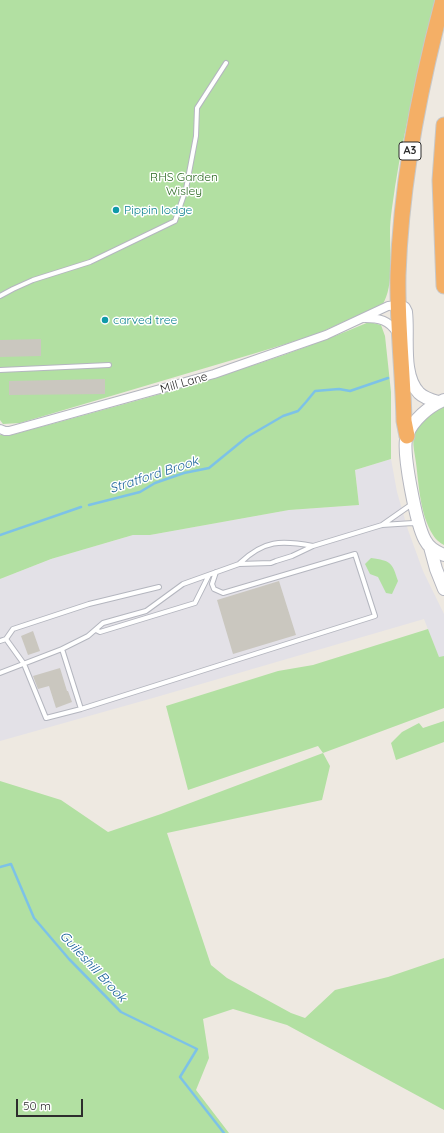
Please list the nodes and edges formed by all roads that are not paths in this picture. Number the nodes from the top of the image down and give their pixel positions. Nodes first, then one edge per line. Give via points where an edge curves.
1 (443, 0) edge
2 (226, 63) dead end
3 (444, 125) edge
4 (444, 286) edge
5 (0, 296) edge
6 (398, 305) junction
7 (362, 318) junction
8 (399, 335) junction
9 (108, 365) dead end
10 (0, 370) edge
11 (441, 401) edge
12 (0, 429) edge
13 (407, 436) junction
14 (414, 502) junction
15 (382, 525) junction
16 (420, 528) junction
17 (313, 546) junction
18 (430, 547) junction
19 (444, 555) edge
20 (239, 564) junction
21 (216, 572) junction
22 (209, 575) junction
23 (160, 587) dead end
24 (444, 589) edge
25 (96, 630) junction
26 (6, 639) junction
27 (0, 641) edge
28 (62, 649) junction
29 (24, 664) junction
30 (0, 674) edge
31 (81, 709) junction

1 - 6 highway, A3 via 427,58 413,128 399,251
2 - 5 lane via 197,108 196,136 186,189 175,221 90,262 33,280
3 - 4 highway via 440,180
6 - 7 street, Mill Lane via 388,306
6 - 8 highway, A3
6 - 11 main road via 406,312 411,380 424,397
7 - 8 street, Mill Lane via 385,320
7 - 12 street, Mill Lane via 326,335 214,374 9,431
8 - 13 highway, A3
9 - 10 lane
11 - 13 main road via 423,413
13 - 14 main road via 405,450
14 - 15 lane
14 - 16 main road
15 - 16 lane via 413,523
15 - 17 lane
16 - 18 main road
17 - 20 lane via 271,563
17 - 20 lane via 290,542 273,544 251,553
18 - 19 main road
18 - 24 main road
20 - 21 lane
21 - 22 lane
21 - 31 lane via 212,584 214,589 223,593 355,554 375,616
22 - 25 lane via 183,584 146,611 103,624
22 - 25 lane via 195,603 100,632
23 - 26 lane via 88,604 13,629
25 - 28 lane
26 - 27 lane
26 - 29 lane
28 - 29 lane
28 - 31 lane
29 - 30 lane
29 - 31 lane via 46,718

